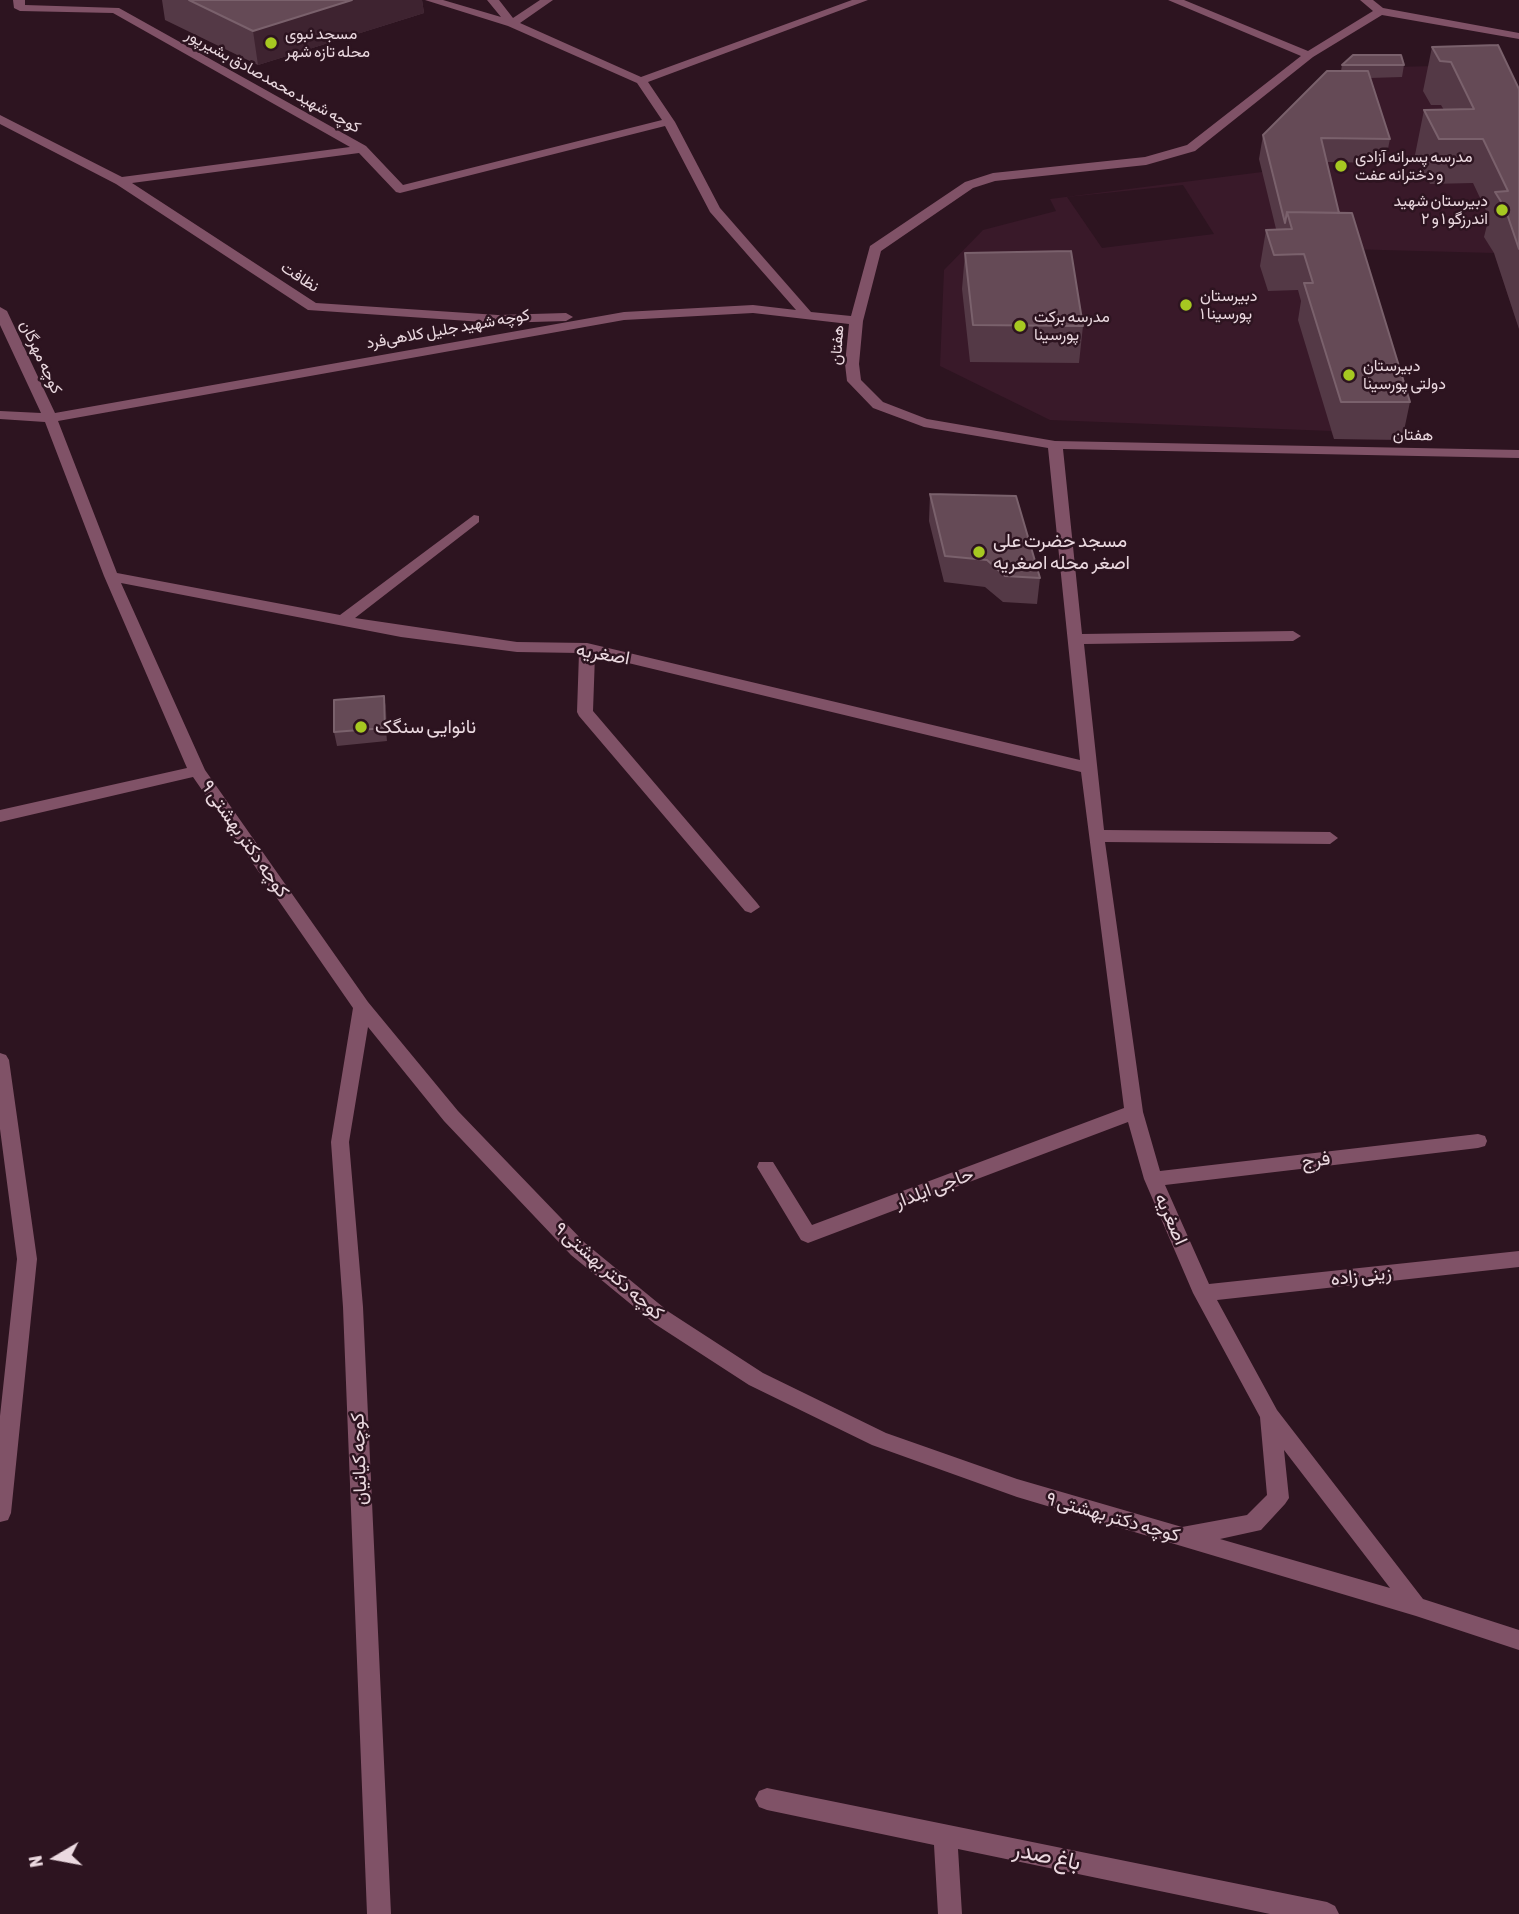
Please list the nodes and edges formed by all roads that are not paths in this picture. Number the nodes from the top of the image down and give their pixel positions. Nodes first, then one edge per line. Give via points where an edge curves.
1 (19, 0) edge
2 (430, 0) edge
3 (493, 0) edge
4 (547, 0) edge
5 (862, 0) edge
6 (1174, 0) edge
7 (1366, 0) edge
8 (1380, 11) junction
9 (512, 24) junction
10 (1519, 36) edge
11 (1309, 55) junction
12 (641, 81) junction
13 (0, 119) edge
14 (669, 122) junction
15 (362, 149) junction
16 (120, 181) junction
17 (0, 311) edge
18 (807, 315) junction
19 (624, 316) junction
20 (856, 321) junction
21 (0, 415) edge
22 (50, 418) junction
23 (1055, 445) junction
24 (1519, 454) edge
25 (474, 519) dead end
26 (111, 576) junction
27 (342, 621) junction
28 (1293, 636) dead end
29 (1076, 639) junction
30 (587, 649) junction
31 (1089, 768) junction
32 (197, 771) junction
33 (0, 816) edge
34 (1096, 836) junction
35 (1330, 838) dead end
36 (751, 906) dead end
37 (362, 1007) junction
38 (0, 1060) edge
39 (1134, 1112) junction
40 (1478, 1141) dead end
41 (766, 1167) dead end
42 (1153, 1179) junction
43 (1519, 1259) edge
44 (1203, 1293) junction
45 (1270, 1416) junction
46 (0, 1513) edge
47 (1181, 1537) junction
48 (1416, 1606) junction
49 (1519, 1640) edge
50 (767, 1799) dead end
51 (945, 1835) junction
52 (379, 1914) edge
53 (950, 1914) edge
54 (1327, 1914) edge

1 - 15 street, کوچه شهید محمدصادق بشیرپور via 20,8 115,10
2 - 9 street
3 - 9 street
4 - 9 street
5 - 12 street
6 - 11 street
7 - 8 street
8 - 10 street
8 - 11 street, هفتان
9 - 12 street
11 - 20 street, هفتان via 1191,148 1175,155 993,177 969,185 875,249
12 - 14 street
13 - 16 street, نظافت
14 - 15 street, کوچه شهید محمدصادق بشیرپور via 401,189
14 - 18 street via 714,209
15 - 16 street
16 - 19 street, نظافت via 313,307 498,319
17 - 22 street, کوچه مهرگان
18 - 19 street, کوچه شهید جلیل کلاهی‌فرد via 753,309
18 - 20 street, کوچه شهید جلیل کلاهی‌فرد
19 - 22 street, کوچه شهید جلیل کلاهی‌فرد
20 - 23 street, هفتان via 854,381 878,405 924,423
21 - 22 street, کوچه شهید جلیل کلاهی‌فرد
22 - 26 street, کوچه دکتر بهشتی ۹
23 - 24 street, هفتان
23 - 29 street, اصغریه
25 - 27 street
26 - 27 street, اصغریه
26 - 32 street, کوچه دکتر بهشتی ۹
27 - 30 street, اصغریه via 517,647
28 - 29 street
29 - 31 street, اصغریه
30 - 31 street, اصغریه
30 - 36 street via 585,712
31 - 34 street, اصغریه
32 - 33 street
32 - 37 street, کوچه دکتر بهشتی ۹
34 - 35 street
34 - 39 street, اصغریه
37 - 47 street, کوچه دکتر بهشتی ۹ via 451,1116 578,1249 662,1318 756,1379 879,1439 1017,1488
37 - 52 street, کوچه کیانیان via 340,1142 353,1321
38 - 46 street via 27,1259
39 - 41 street, حاجی ایلدار via 808,1235
39 - 42 street, اصغریه
40 - 42 street, فرج
42 - 44 street, اصغریه
43 - 44 street, زینی زاده
44 - 45 street, اصغریه
45 - 47 street via 1278,1498 1253,1523
45 - 48 street, اصغریه
47 - 48 street, کوچه دکتر بهشتی ۹
48 - 49 street, کوچه دکتر بهشتی ۹
50 - 51 street, باغ صدر
51 - 53 street
51 - 54 street, باغ صدر

